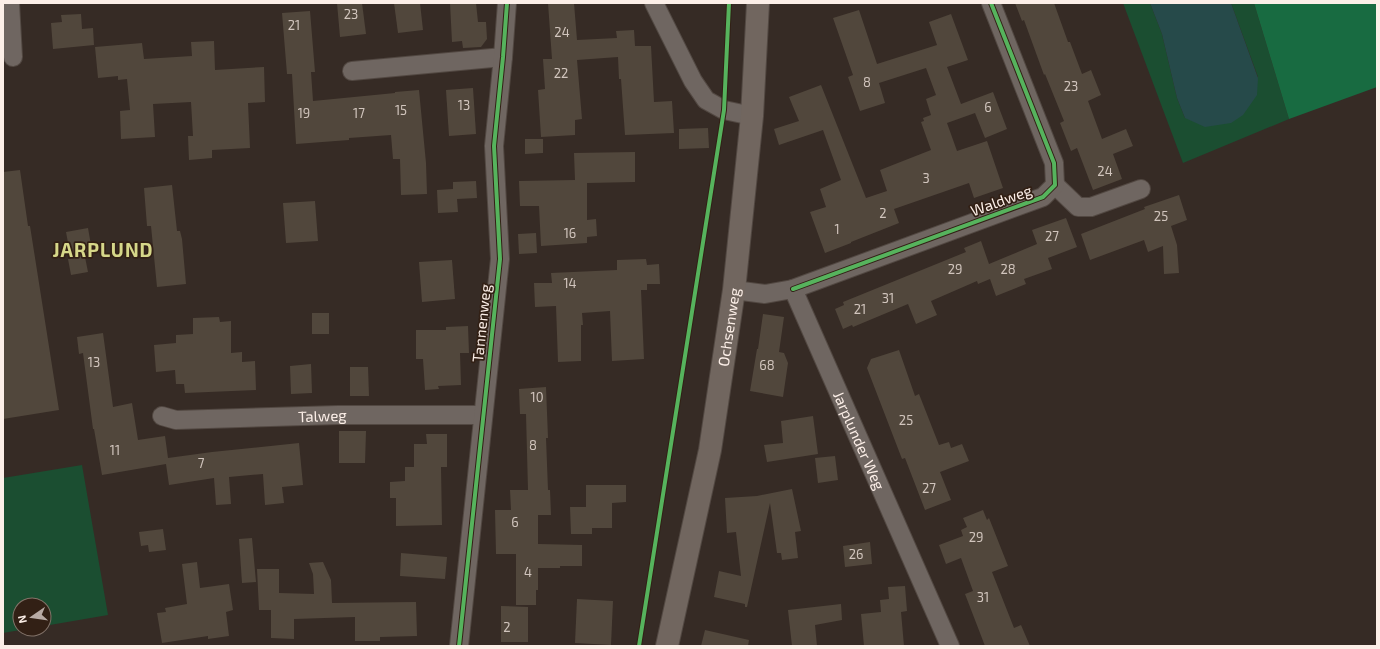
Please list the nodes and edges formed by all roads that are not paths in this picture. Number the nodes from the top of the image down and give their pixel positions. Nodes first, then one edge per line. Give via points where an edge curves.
1 (10, 3) edge
2 (507, 3) edge
3 (654, 3) edge
4 (758, 3) edge
5 (991, 3) edge
6 (13, 57) dead end
7 (503, 57) junction
8 (352, 71) dead end
9 (752, 116) junction
10 (1055, 185) junction
11 (1142, 189) dead end
12 (793, 289) junction
13 (734, 290) junction
14 (483, 415) junction
15 (162, 416) dead end
16 (459, 646) edge
17 (667, 646) edge
18 (950, 646) edge

1 - 6 street
2 - 7 street, Tannenweg
3 - 9 street via 693,81 706,100 724,110
4 - 9 main road, Ochsenweg
5 - 10 street via 1054,163
7 - 8 street
7 - 14 street, Tannenweg via 494,146 500,259
9 - 13 main road, Ochsenweg
10 - 11 street via 1078,207 1091,207
10 - 12 street, Waldweg via 1042,197
12 - 13 street via 765,294
12 - 18 street, Jarplunder Weg
13 - 17 main road, Ochsenweg via 710,450
14 - 15 street, Talweg via 338,415 176,420
14 - 16 street, Tannenweg

